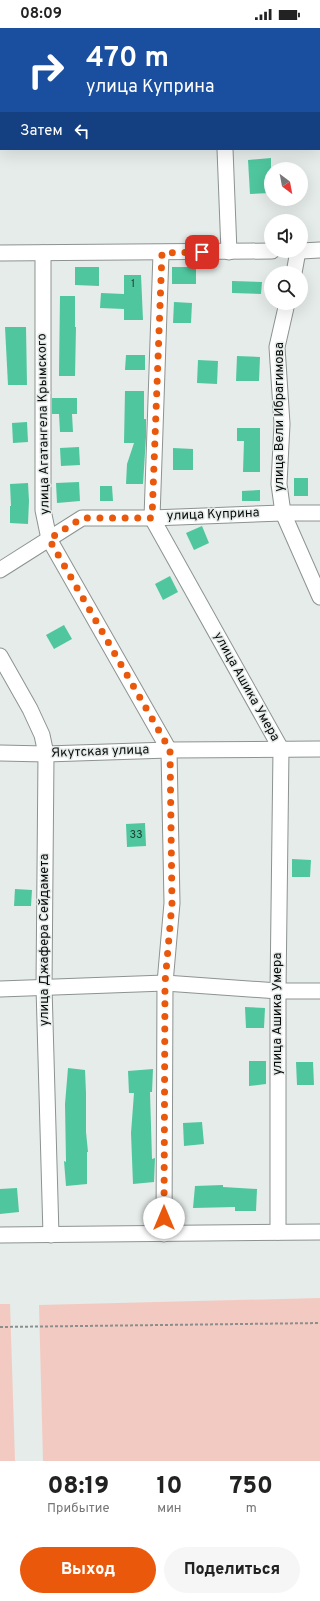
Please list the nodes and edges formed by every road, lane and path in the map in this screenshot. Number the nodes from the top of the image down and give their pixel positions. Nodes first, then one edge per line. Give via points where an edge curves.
1 (225, 150) edge
2 (320, 250) edge
3 (264, 251) edge
4 (308, 251) edge
5 (229, 252) junction
6 (0, 253) edge
7 (43, 253) junction
8 (162, 253) junction
9 (285, 310) edge
10 (283, 512) junction
11 (320, 513) edge
12 (152, 518) junction
13 (49, 539) junction
14 (0, 570) edge
15 (320, 597) edge
16 (0, 656) edge
17 (320, 749) edge
18 (170, 750) junction
19 (281, 750) junction
20 (0, 753) edge
21 (46, 754) junction
22 (165, 983) junction
23 (44, 987) junction
24 (0, 989) edge
25 (278, 991) junction
26 (320, 991) edge
27 (278, 1232) junction
28 (320, 1232) edge
29 (164, 1234) junction
30 (51, 1235) junction
31 (0, 1236) edge
32 (320, 1324) edge
33 (0, 1328) edge

1 - 5 street
2 - 4 street
3 - 5 street
5 - 8 street
6 - 7 street
7 - 8 street
7 - 13 street, улица Агатангела Крымского via 43,510
8 - 12 street
9 - 10 street, улица Вели Ибрагимова via 277,347 282,424 279,484
10 - 11 street, улица Куприна
10 - 12 street, улица Куприна
10 - 15 street, улица Вели Ибрагимова
12 - 13 street, улица Куприна via 82,518
12 - 19 street, улица Ашика Умера
13 - 14 street, улица Куприна
13 - 18 street, улица Агатангела Крымского
16 - 21 street, улица Джафера Сейдамета via 30,709 42,735
17 - 19 street, Якутская улица
18 - 19 street, Якутская улица
18 - 21 street, Якутская улица
18 - 22 street, улица Агатангела Крымского via 172,903
19 - 25 street, улица Ашика Умера
20 - 21 street, Якутская улица
21 - 23 street, улица Джафера Сейдамета
22 - 23 street
22 - 25 street
22 - 29 street, улица Агатангела Крымского
23 - 24 street
23 - 30 street, улица Джафера Сейдамета
25 - 26 street
25 - 27 street, улица Ашика Умера
27 - 28 street
27 - 29 street
29 - 30 street
30 - 31 street
32 - 33 path

